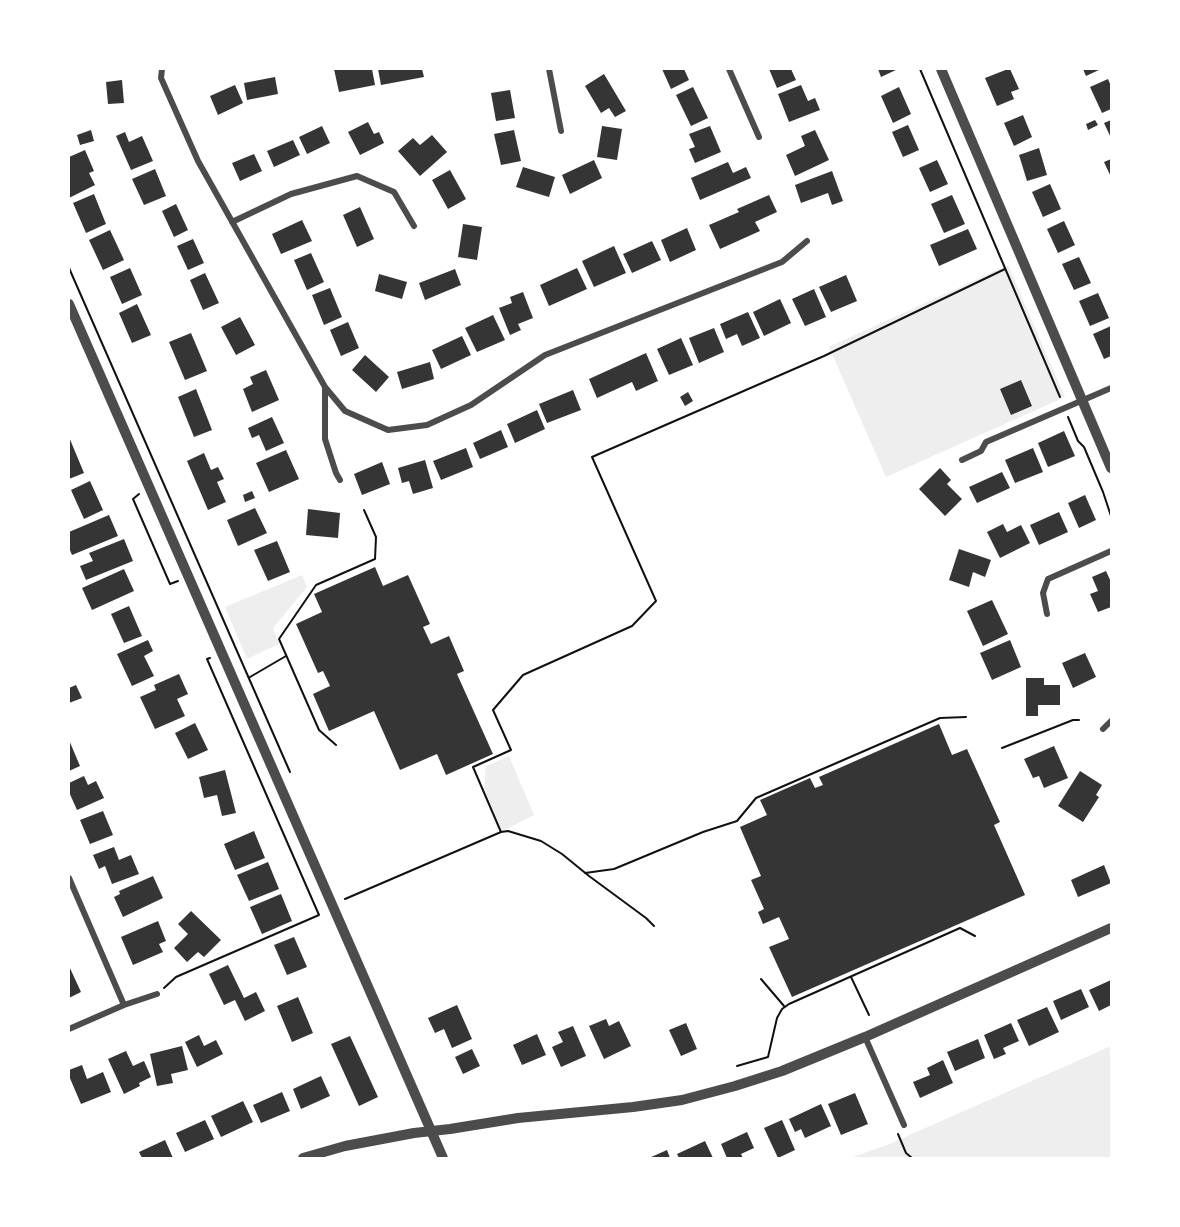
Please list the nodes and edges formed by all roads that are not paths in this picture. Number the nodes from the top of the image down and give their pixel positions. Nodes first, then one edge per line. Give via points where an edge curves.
1 (162, 69) edge
2 (549, 69) edge
3 (729, 69) edge
4 (941, 69) edge
5 (561, 131) dead end
6 (759, 137) dead end
7 (232, 222) junction
8 (414, 226) dead end
9 (807, 241) dead end
10 (69, 304) edge
11 (325, 387) junction
12 (1111, 388) edge
13 (1082, 400) junction
14 (962, 460) dead end
15 (1111, 468) edge
16 (340, 480) dead end
17 (1111, 550) edge
18 (1047, 614) dead end
19 (1111, 721) edge
20 (1103, 729) dead end
21 (69, 878) edge
22 (1111, 928) edge
23 (157, 994) road end
24 (124, 1005) junction
25 (69, 1029) edge
26 (865, 1037) junction
27 (904, 1125) dead end
28 (431, 1130) junction
29 (303, 1158) edge
30 (443, 1158) edge

1 - 7 street via 161,78 198,161
2 - 5 street
3 - 6 street
4 - 13 street
7 - 8 street via 291,194 357,176 394,192
7 - 11 street
9 - 11 street via 782,262 545,355 471,405 427,425 388,430 345,411
10 - 28 street
11 - 16 street via 326,439
12 - 13 street
13 - 14 street via 986,442 981,452
13 - 15 street
17 - 18 street via 1048,579 1043,593
19 - 20 street
21 - 24 street
22 - 26 street
23 - 24 street
24 - 25 street
26 - 27 street
26 - 28 street via 782,1071 682,1100
28 - 29 street
28 - 30 street

